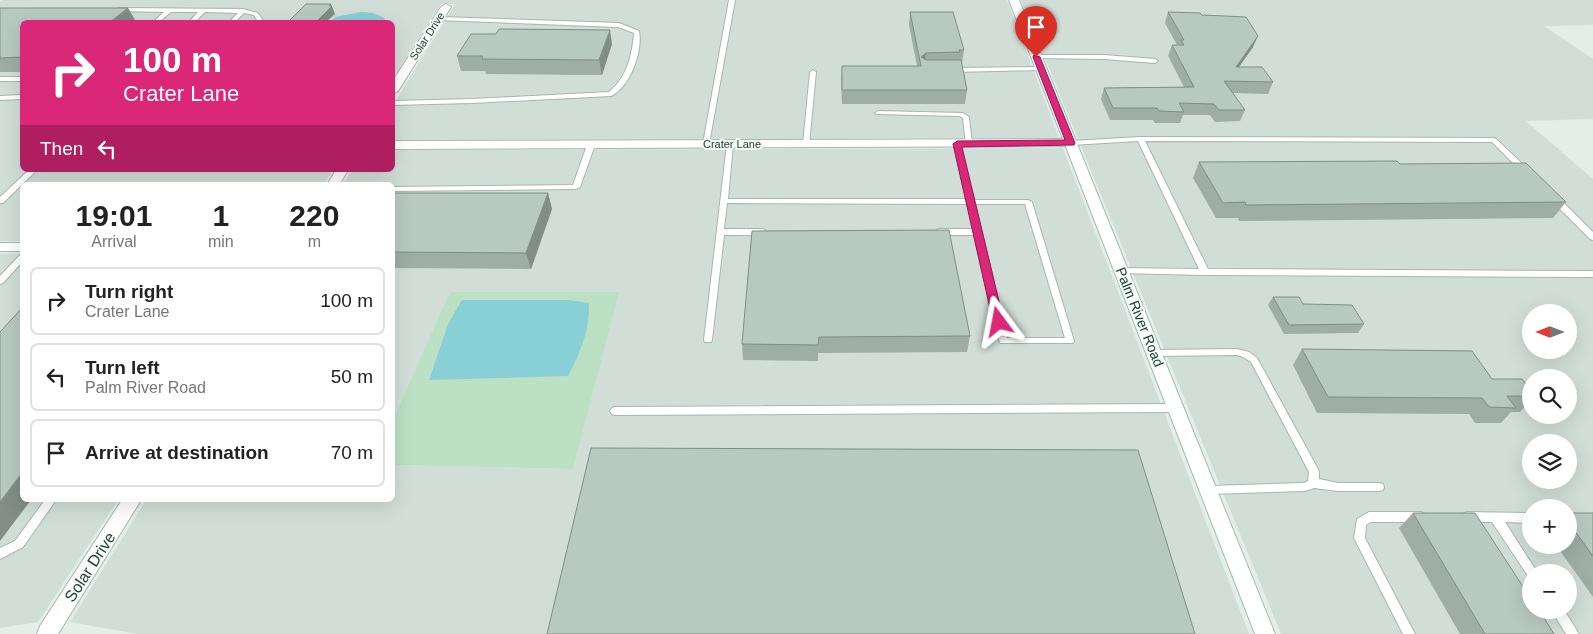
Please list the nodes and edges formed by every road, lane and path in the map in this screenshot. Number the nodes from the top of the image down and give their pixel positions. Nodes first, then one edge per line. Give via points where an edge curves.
1 (732, 0) edge
2 (1014, 0) edge
3 (446, 7) dead end
4 (110, 10) edge
5 (170, 10) junction
6 (204, 10) junction
7 (243, 11) junction
8 (439, 19) junction
9 (158, 20) edge
10 (194, 20) edge
11 (234, 20) edge
12 (261, 20) edge
13 (1155, 61) dead end
14 (1039, 63) junction
15 (943, 70) edge
16 (813, 72) dead end
17 (0, 79) edge
18 (20, 79) edge
19 (395, 86) edge
20 (20, 97) edge
21 (0, 98) edge
22 (395, 103) edge
23 (878, 113) dead end
24 (1140, 139) junction
25 (1070, 143) junction
26 (706, 144) junction
27 (730, 144) junction
28 (806, 144) junction
29 (963, 144) junction
30 (395, 145) edge
31 (591, 145) junction
32 (30, 172) edge
33 (1530, 175) edge
34 (395, 189) edge
35 (1551, 195) edge
36 (0, 201) edge
37 (724, 201) junction
38 (970, 201) junction
39 (720, 232) junction
40 (770, 232) edge
41 (928, 232) edge
42 (978, 232) junction
43 (1593, 237) edge
44 (0, 247) edge
45 (20, 247) edge
46 (20, 260) edge
47 (1121, 271) junction
48 (1205, 272) junction
49 (1593, 274) edge
50 (0, 281) edge
51 (708, 340) dead end
52 (1154, 353) junction
53 (1175, 408) junction
54 (615, 411) dead end
55 (1313, 483) junction
56 (1379, 487) dead end
57 (1209, 490) junction
58 (50, 502) edge
59 (131, 502) edge
60 (1437, 517) edge
61 (1456, 517) edge
62 (1495, 517) junction
63 (1522, 518) edge
64 (0, 554) edge
65 (1527, 564) edge
66 (1563, 619) edge
67 (47, 634) edge
68 (1265, 634) edge
69 (1409, 634) edge
70 (1573, 634) edge

1 - 26 lane
2 - 14 street, Palm River Road
3 - 8 street, Solar Drive
4 - 5 lane
5 - 6 lane
5 - 9 lane
6 - 7 lane
6 - 10 lane
7 - 11 lane
7 - 12 lane via 256,14
8 - 19 street, Solar Drive
8 - 22 lane via 619,26 637,32 636,46 626,79 611,94
13 - 14 lane via 1104,57
14 - 15 lane
14 - 25 street, Palm River Road
16 - 28 lane
17 - 18 lane
20 - 21 lane
23 - 29 lane via 962,114 966,117
24 - 25 lane
24 - 33 lane via 1494,140
24 - 48 lane
25 - 29 street, Crater Lane
25 - 47 street, Palm River Road
26 - 27 street, Crater Lane
26 - 31 street, Crater Lane
27 - 28 street, Crater Lane
27 - 37 lane
28 - 29 street, Crater Lane
29 - 38 lane
30 - 31 street, Crater Lane
31 - 34 lane via 576,187
32 - 36 lane
35 - 43 lane
37 - 38 lane
37 - 39 lane
38 - 42 lane
38 - 42 lane via 1028,202 1070,341 1003,340
39 - 40 lane
39 - 51 lane
41 - 42 lane
44 - 45 street
46 - 50 lane
47 - 48 lane
47 - 52 street, Palm River Road
48 - 49 lane
52 - 53 street, Palm River Road
52 - 55 lane via 1237,352 1254,360 1314,472
53 - 54 lane
53 - 57 street, Palm River Road
55 - 56 lane
55 - 57 lane via 1305,487
57 - 68 street, Palm River Road
58 - 64 lane via 19,544
59 - 67 street, Solar Drive
60 - 69 lane via 1369,517 1360,522 1359,538
61 - 62 lane
62 - 63 lane
62 - 65 lane
66 - 70 lane

